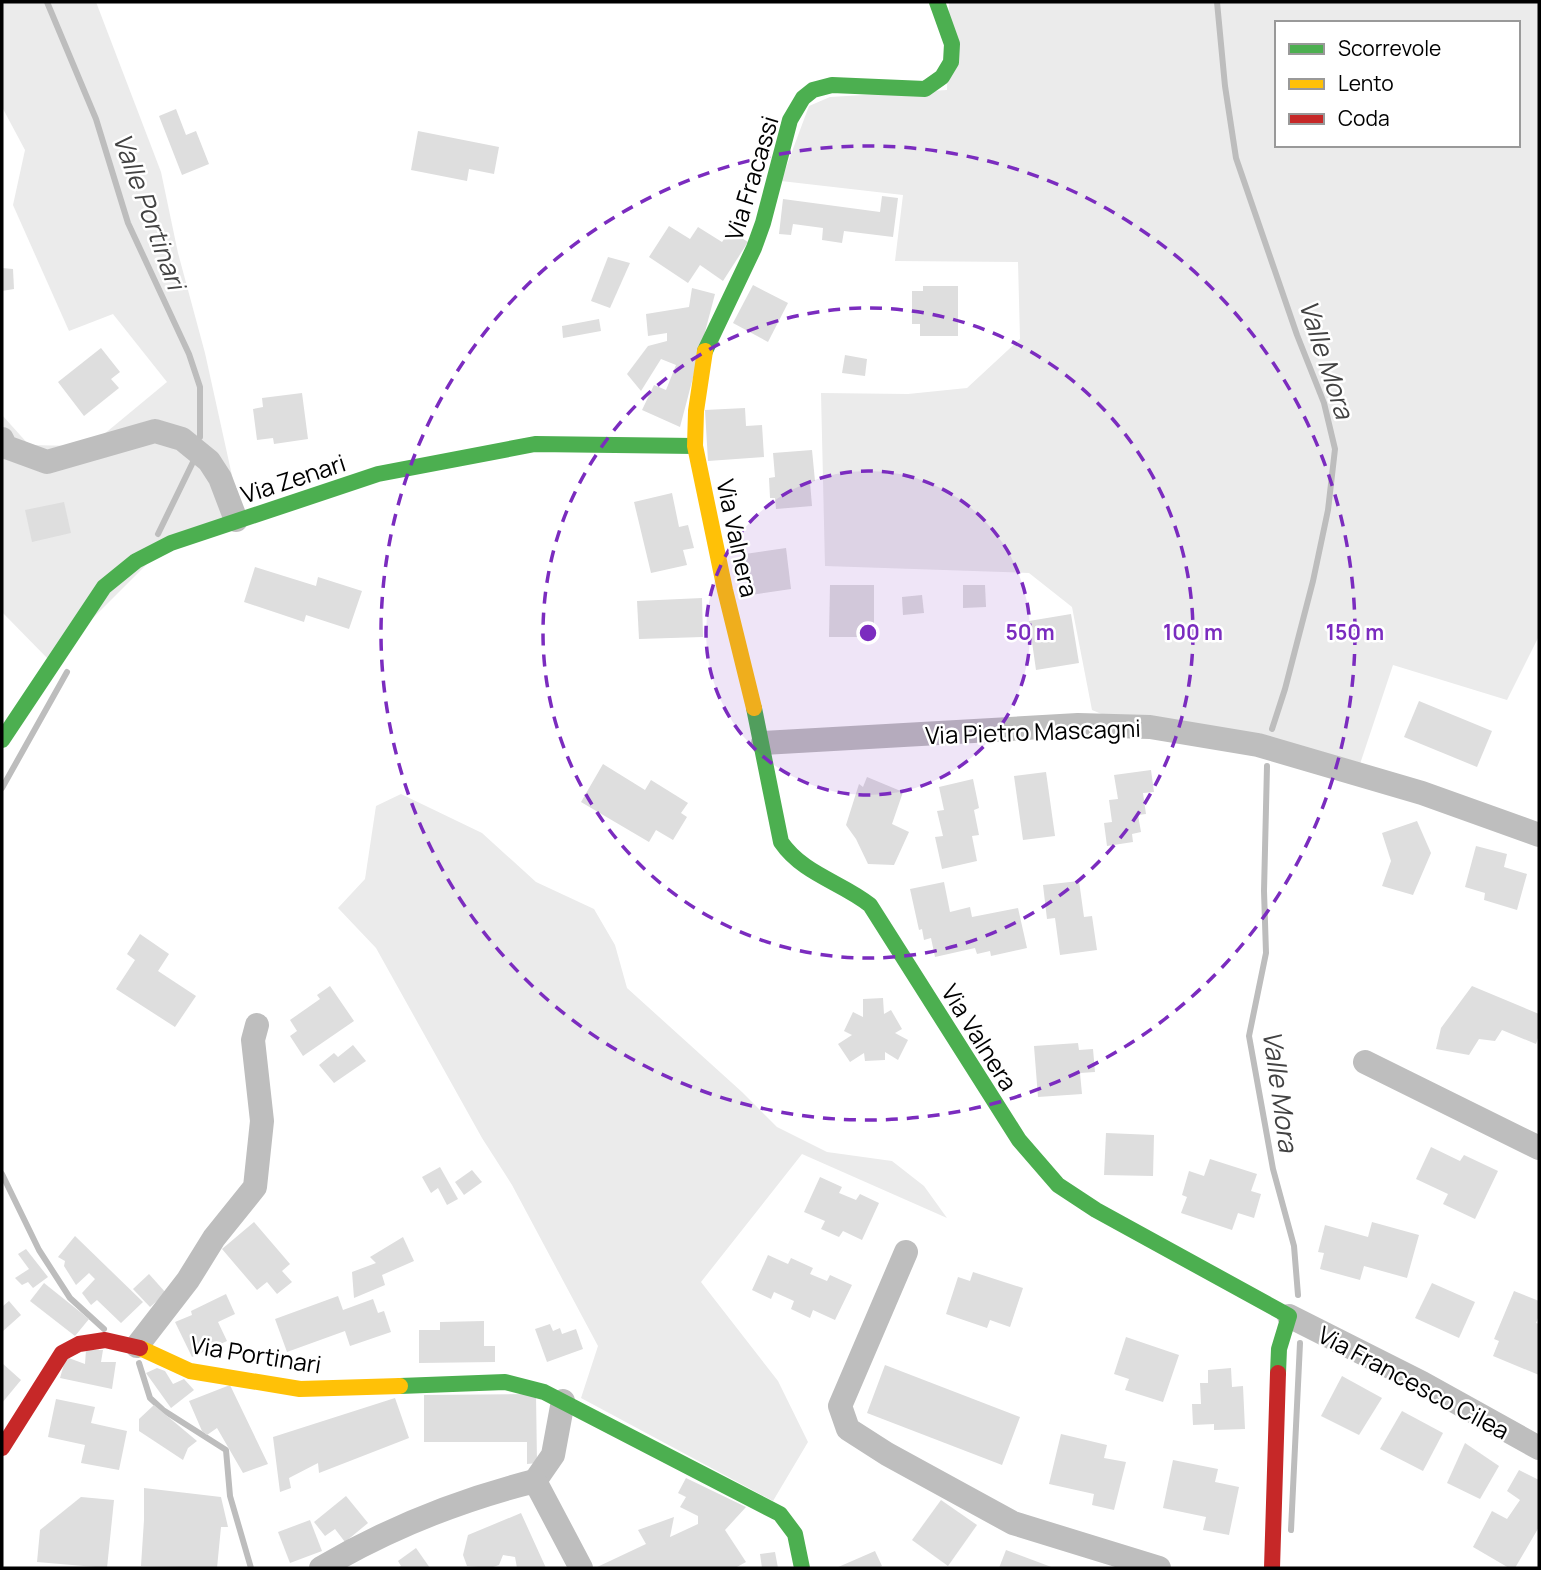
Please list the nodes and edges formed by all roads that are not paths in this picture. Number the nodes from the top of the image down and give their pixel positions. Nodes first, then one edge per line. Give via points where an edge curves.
1 (937, 2) edge
2 (2, 439) edge
3 (695, 446) junction
4 (236, 520) junction
5 (2, 740) edge
6 (763, 743) junction
7 (1539, 835) edge
8 (257, 1025) dead end
9 (1365, 1062) dead end
10 (1539, 1148) edge
11 (906, 1252) dead end
12 (1289, 1316) junction
13 (137, 1346) junction
14 (563, 1401) junction
15 (2, 1448) edge
16 (1539, 1448) edge
17 (536, 1481) junction
18 (321, 1568) edge
19 (581, 1568) edge
20 (802, 1568) edge
21 (1159, 1568) edge
22 (1272, 1568) edge

1 - 3 street, Via Fracassi via 952,44 951,62 942,77 925,89 832,85 813,90 790,120 754,248 703,355
2 - 4 street via 6,447 47,463 155,431 182,439 209,461
3 - 4 street, Via Zenari via 536,444 378,474
3 - 6 street, Via Valnera via 724,590
4 - 5 street, Via Zenari via 156,550 104,587
6 - 7 street, Via Pietro Mascagni via 1078,725 1150,727 1258,745 1422,793
6 - 12 street, Via Valnera via 787,854 870,905 1019,1140 1058,1185
8 - 13 street via 253,1040 262,1121 255,1187
9 - 10 street
11 - 21 street via 840,1406 848,1429 1013,1523
12 - 16 street, Via Francesco Cilea
12 - 22 street via 1279,1349
13 - 14 street, Via Portinari via 190,1371 300,1390 505,1382
13 - 15 street, Via Portinari via 105,1339 62,1353
14 - 17 street via 553,1455
14 - 20 street, Via Portinari via 780,1514 795,1534
17 - 18 street via 417,1518
17 - 19 street

